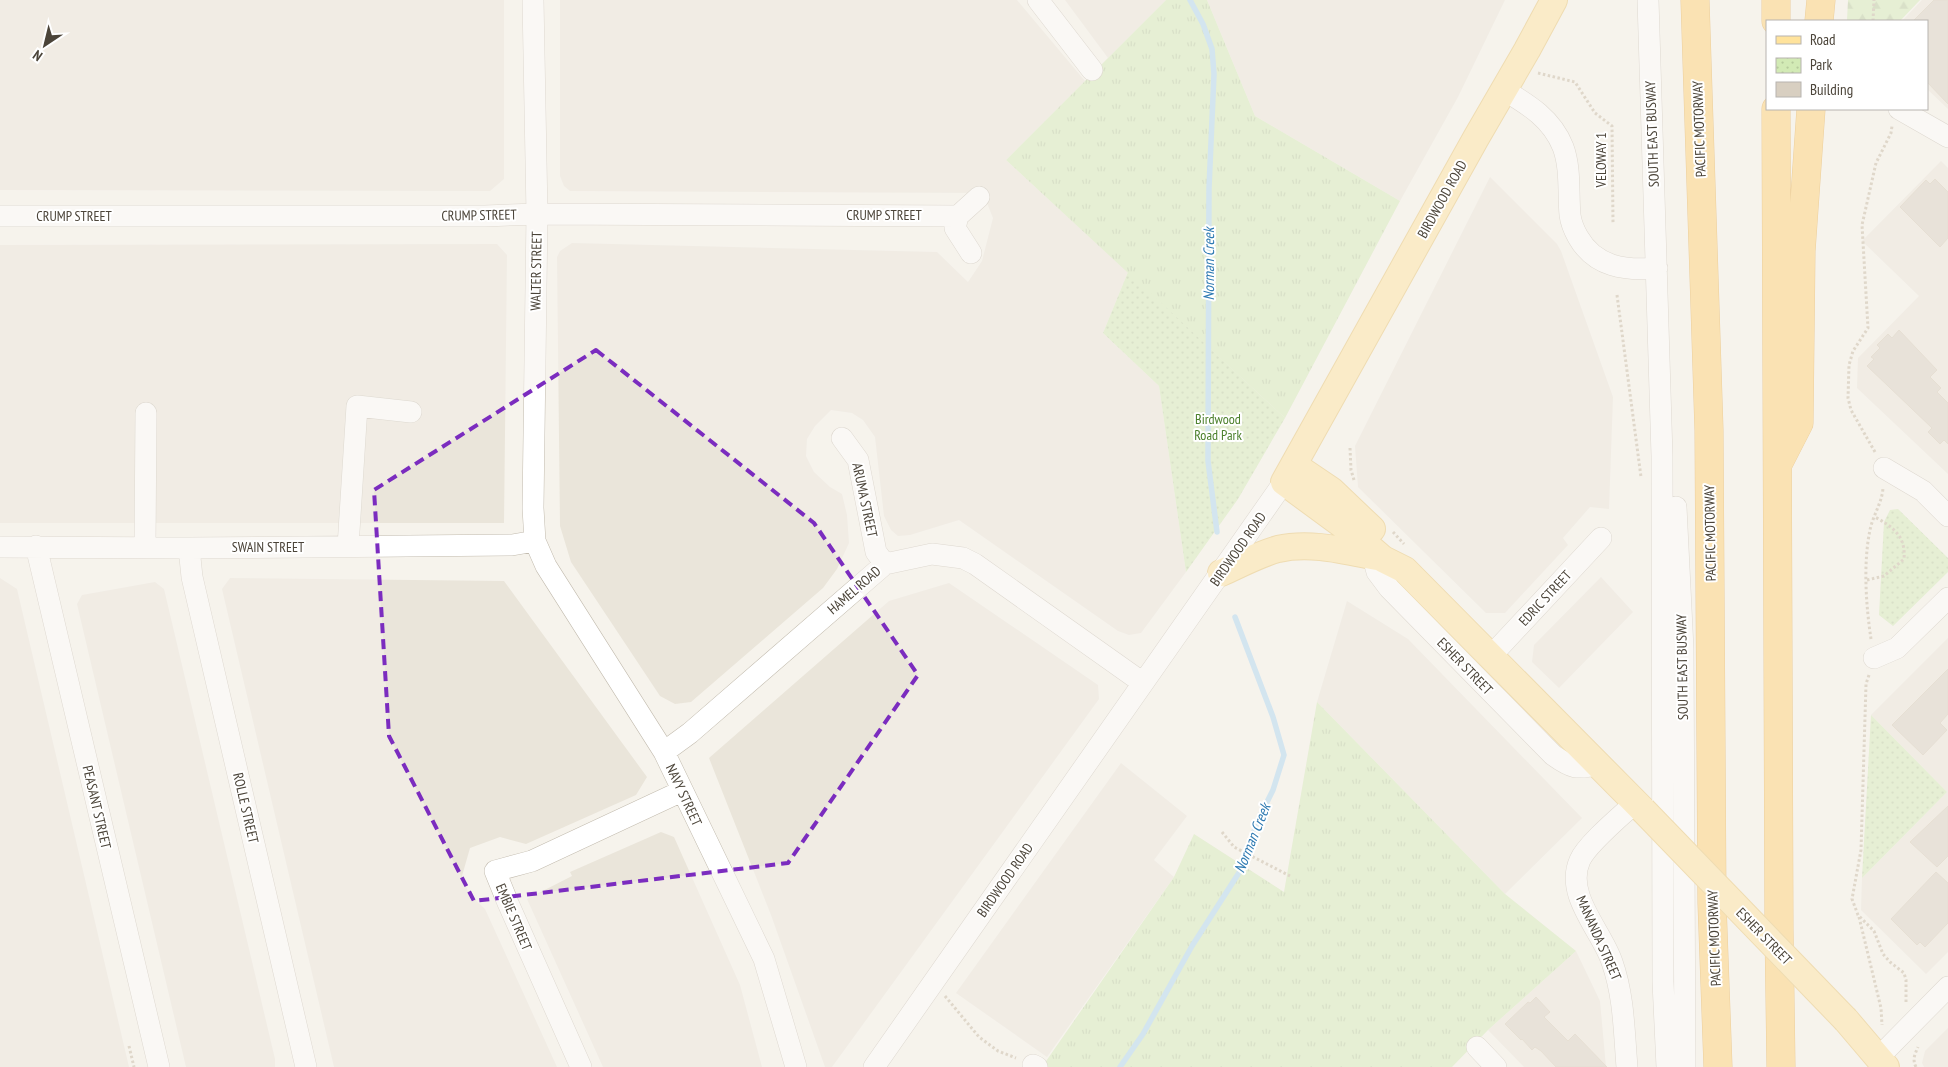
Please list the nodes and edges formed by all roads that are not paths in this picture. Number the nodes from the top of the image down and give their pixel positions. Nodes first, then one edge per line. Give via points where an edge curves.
1 (533, 0) edge
2 (1038, 0) edge
3 (1554, 0) edge
4 (1648, 0) edge
5 (1695, 0) edge
6 (1776, 0) edge
7 (1821, 0) edge
8 (1776, 20) edge
9 (1819, 20) edge
10 (1092, 70) dead end
11 (1504, 90) junction
12 (1776, 110) edge
13 (1811, 110) edge
14 (1901, 110) edge
15 (1948, 137) edge
16 (979, 197) dead end
17 (537, 214) junction
18 (0, 216) edge
19 (958, 216) junction
20 (971, 253) dead end
21 (1657, 268) junction
22 (411, 412) dead end
23 (146, 413) dead end
24 (1323, 413) junction
25 (842, 438) dead end
26 (1777, 464) junction
27 (1884, 468) dead end
28 (1289, 474) junction
29 (1331, 490) junction
30 (1948, 516) edge
31 (1601, 538) dead end
32 (535, 541) junction
33 (36, 546) junction
34 (348, 546) junction
35 (0, 547) edge
36 (145, 547) junction
37 (189, 548) junction
38 (1249, 548) junction
39 (1387, 562) junction
40 (885, 564) junction
41 (1221, 573) joint
42 (1948, 598) edge
43 (1490, 657) junction
44 (1874, 658) dead end
45 (1143, 683) junction
46 (664, 752) junction
47 (1599, 764) junction
48 (682, 791) junction
49 (1639, 806) junction
50 (1948, 987) edge
51 (1477, 1047) dead end
52 (1882, 1062) edge
53 (159, 1067) edge
54 (306, 1067) edge
55 (581, 1067) edge
56 (796, 1067) edge
57 (874, 1067) edge
58 (1496, 1067) edge
59 (1627, 1067) edge
60 (1666, 1067) edge
61 (1685, 1067) edge
62 (1718, 1067) edge
63 (1781, 1067) edge

1 - 17 street, WALTER STREET
2 - 10 street
3 - 11 main road, BIRDWOOD ROAD
4 - 21 street, SOUTH EAST BUSWAY
5 - 62 highway, PACIFIC MOTORWAY via 1709,430 1712,903
6 - 8 highway
7 - 9 highway
11 - 21 street via 1533,107 1558,137 1564,149 1570,218 1590,253 1609,265 1639,270
11 - 24 main road, BIRDWOOD ROAD
12 - 26 highway
13 - 26 highway via 1801,251 1799,423
14 - 15 street
16 - 19 street
17 - 18 street, CRUMP STREET
17 - 19 street, CRUMP STREET
17 - 32 street, WALTER STREET
19 - 20 street via 955,228
21 - 60 street, SOUTH EAST BUSWAY via 1662,456
21 - 61 street, SOUTH EAST BUSWAY via 1673,456 1683,649
22 - 34 street via 357,406
23 - 36 street
24 - 28 main road, BIRDWOOD ROAD
24 - 29 main road via 1320,455
25 - 40 street, ARUMA STREET via 858,460 876,552
26 - 63 highway
27 - 30 street via 1922,491
28 - 29 main road, ESHER STREET
28 - 38 street, BIRDWOOD ROAD
28 - 39 main road, ESHER STREET
29 - 39 main road, ESHER STREET via 1392,547 1398,556
31 - 43 street, EDRIC STREET
32 - 34 street, SWAIN STREET via 512,545
32 - 46 street, NAVY STREET via 546,566
33 - 35 street, SWAIN STREET
33 - 36 street, SWAIN STREET
33 - 53 street, PEASANT STREET
34 - 37 street, SWAIN STREET
36 - 37 street, SWAIN STREET
37 - 54 street, ROLLE STREET via 192,577
38 - 39 main road via 1304,546 1334,549
38 - 41 main road
39 - 43 main road, ESHER STREET
39 - 47 street, ESHER STREET via 1377,572 1389,588 1553,755 1571,767
40 - 45 street, HAMEL ROAD via 932,554 964,558
40 - 46 street, HAMEL ROAD
41 - 45 street, BIRDWOOD ROAD
42 - 44 street via 1897,648
43 - 47 main road, ESHER STREET
45 - 57 street, BIRDWOOD ROAD
46 - 48 street, NAVY STREET
47 - 49 main road, ESHER STREET
48 - 55 street, EMBIE STREET via 532,861 495,870
48 - 56 street, NAVY STREET via 764,959
49 - 52 main road, ESHER STREET, bridge via 1846,1020
49 - 59 street, MANANDA STREET via 1598,838 1580,859 1577,873 1581,901 1612,959 1621,988
50 - 52 street
51 - 58 street

